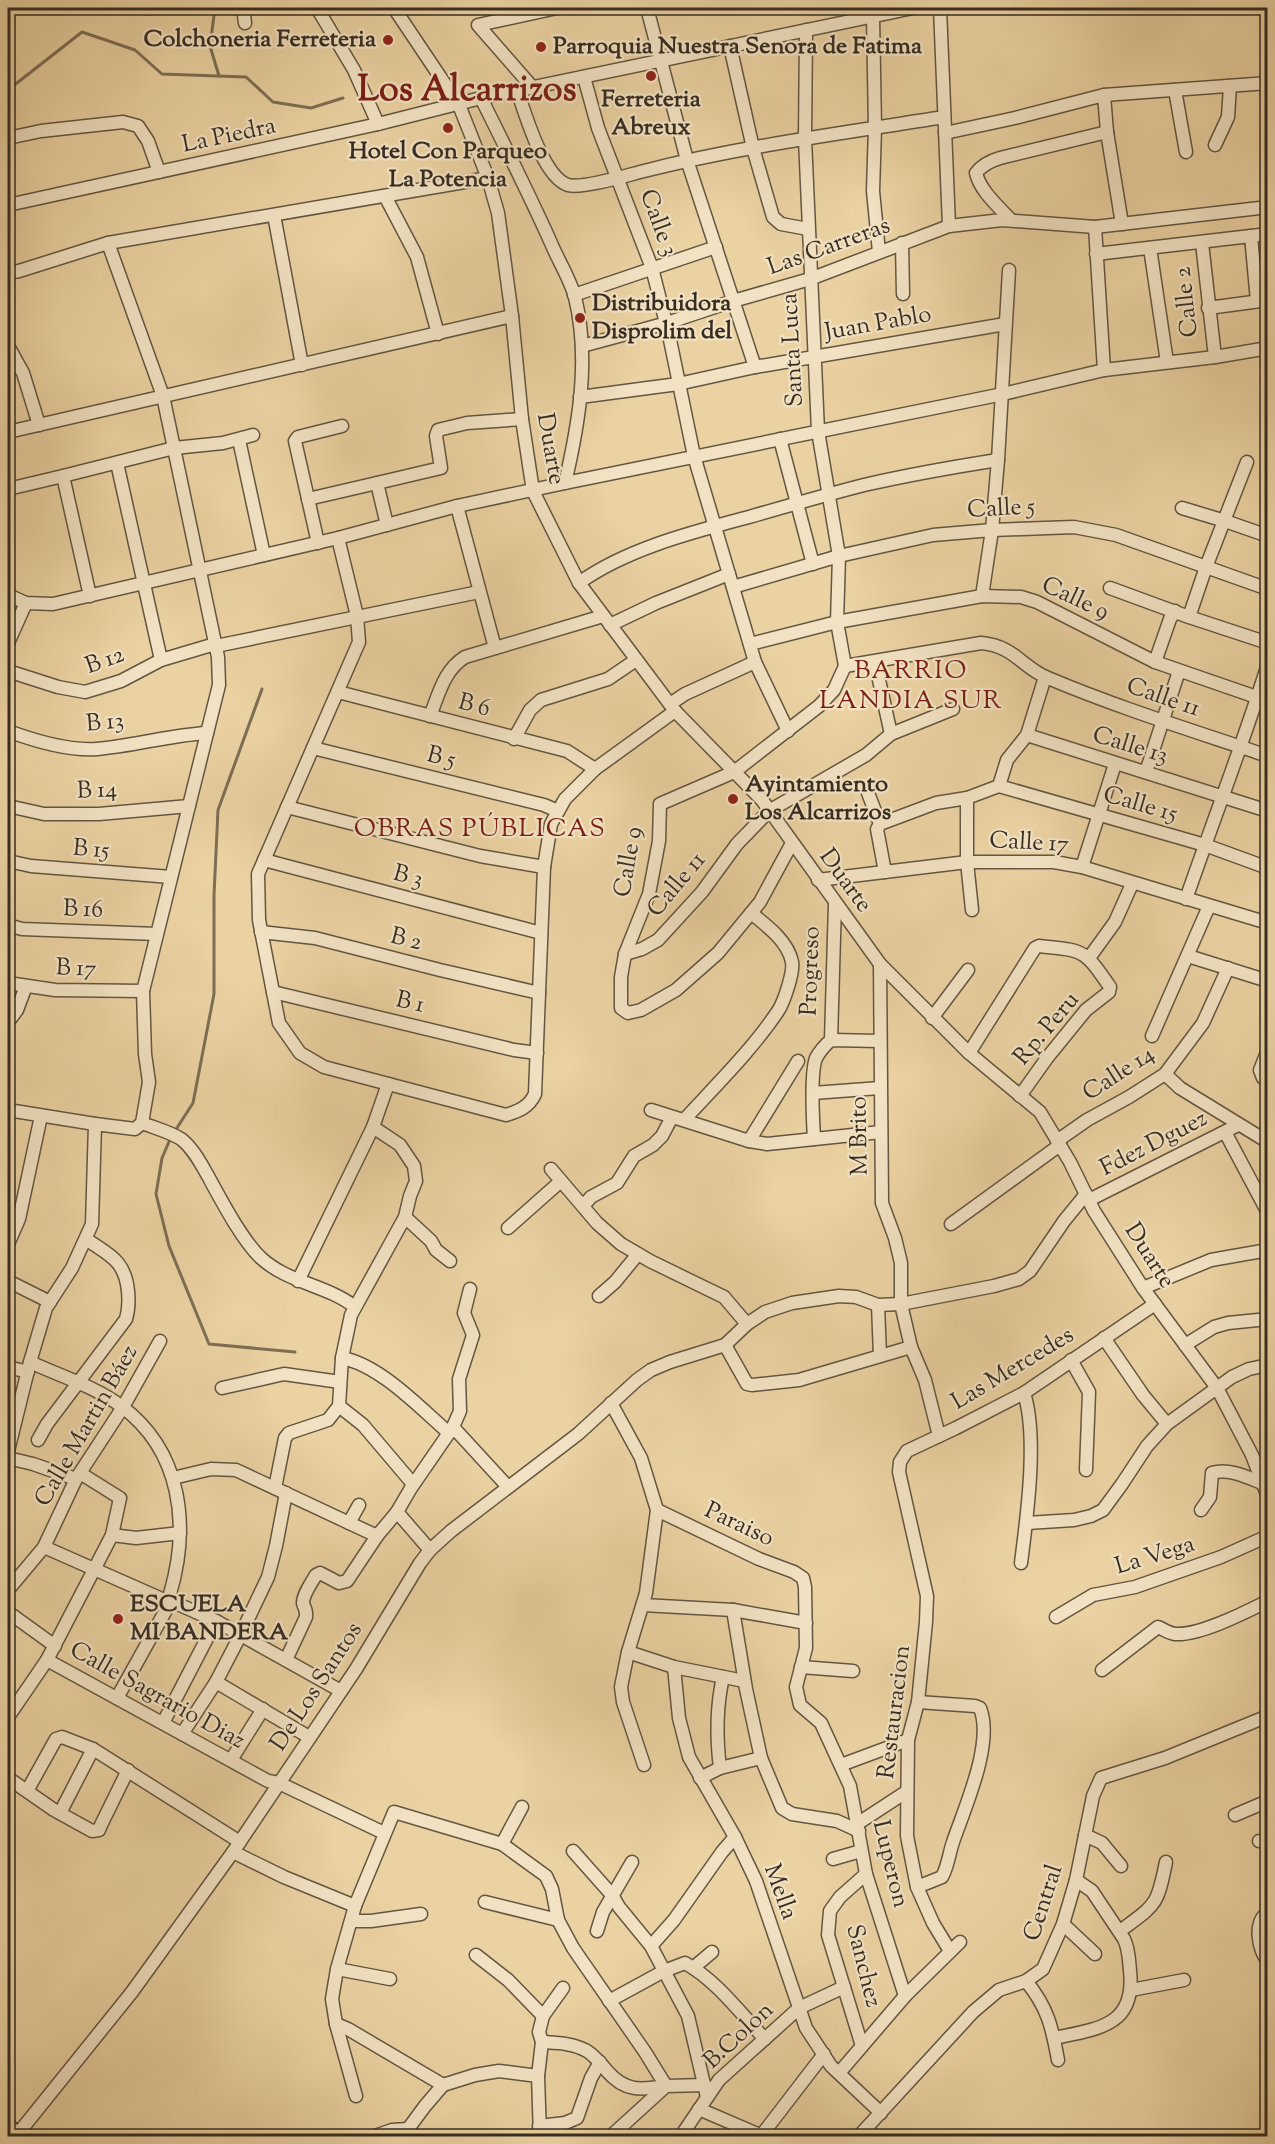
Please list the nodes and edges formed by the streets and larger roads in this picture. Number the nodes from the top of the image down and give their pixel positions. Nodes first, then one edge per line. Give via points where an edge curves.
1 (13, 8) edge
2 (243, 8) edge
3 (317, 8) edge
4 (394, 8) edge
5 (557, 8) edge
6 (647, 8) edge
7 (913, 8) edge
8 (940, 8) edge
9 (8, 12) edge
10 (862, 14) edge
11 (245, 22) dead end
12 (806, 30) junction
13 (730, 46) junction
14 (661, 61) junction
15 (584, 77) junction
16 (1268, 83) edge
17 (1230, 86) junction
18 (533, 88) junction
19 (517, 90) junction
20 (1175, 90) junction
21 (1104, 95) junction
22 (481, 98) junction
23 (459, 105) junction
24 (944, 117) junction
25 (378, 124) junction
26 (875, 128) junction
27 (1107, 132) junction
28 (945, 133) junction
29 (8, 138) edge
30 (805, 140) junction
31 (1215, 145) dead end
32 (753, 148) junction
33 (1186, 152) dead end
34 (687, 160) junction
35 (159, 172) junction
36 (488, 178) junction
37 (619, 178) junction
38 (385, 196) junction
39 (8, 205) edge
40 (1268, 207) edge
41 (274, 215) junction
42 (1011, 220) junction
43 (1122, 224) junction
44 (949, 226) junction
45 (1095, 227) junction
46 (808, 230) junction
47 (1268, 234) edge
48 (1251, 236) junction
49 (108, 243) junction
50 (902, 243) junction
51 (1202, 243) junction
52 (716, 247) junction
53 (1150, 248) junction
54 (879, 252) junction
55 (1096, 254) junction
56 (652, 268) junction
57 (1009, 270) dead end
58 (8, 273) edge
59 (810, 279) junction
60 (903, 294) dead end
61 (574, 295) junction
62 (733, 301) junction
63 (1262, 301) edge
64 (1209, 308) junction
65 (513, 316) junction
66 (666, 323) junction
67 (1005, 324) junction
68 (438, 334) junction
69 (8, 346) edge
70 (582, 346) junction
71 (1268, 348) edge
72 (815, 356) junction
73 (1215, 357) junction
74 (1167, 362) junction
75 (302, 365) junction
76 (755, 367) junction
77 (1104, 370) junction
78 (678, 384) junction
79 (1003, 394) junction
80 (163, 396) junction
81 (580, 397) junction
82 (522, 419) junction
83 (39, 425) junction
84 (342, 426) dead end
85 (818, 431) junction
86 (8, 432) edge
87 (254, 435) dead end
88 (780, 439) junction
89 (239, 440) junction
90 (174, 448) junction
91 (694, 456) junction
92 (999, 460) junction
93 (1247, 462) dead end
94 (117, 463) junction
95 (63, 476) junction
96 (376, 483) junction
97 (565, 483) junction
98 (8, 489) edge
99 (533, 491) junction
100 (829, 494) junction
101 (308, 499) junction
102 (795, 504) junction
103 (457, 506) junction
104 (1182, 508) dead end
105 (1225, 521) junction
106 (387, 525) junction
107 (715, 526) junction
108 (992, 530) junction
109 (1268, 536) edge
110 (338, 538) junction
111 (318, 543) junction
112 (264, 555) junction
113 (839, 556) junction
114 (813, 564) junction
115 (1206, 567) junction
116 (199, 570) junction
117 (729, 574) junction
118 (145, 583) junction
119 (579, 583) junction
120 (733, 587) junction
121 (1110, 588) dead end
122 (1268, 589) edge
123 (479, 592) junction
124 (8, 595) edge
125 (90, 596) junction
126 (982, 597) junction
127 (26, 603) junction
128 (1175, 611) junction
129 (357, 616) junction
130 (1189, 617) junction
131 (606, 620) junction
132 (837, 622) junction
133 (8, 643) edge
134 (1268, 643) edge
135 (750, 644) junction
136 (215, 645) junction
137 (495, 648) junction
138 (161, 660) junction
139 (636, 660) junction
140 (755, 662) junction
141 (875, 662) junction
142 (1155, 662) junction
143 (1268, 664) edge
144 (845, 666) junction
145 (8, 671) edge
146 (1179, 671) junction
147 (1045, 677) junction
148 (338, 692) junction
149 (1262, 700) edge
150 (672, 707) junction
151 (953, 709) dead end
152 (430, 716) junction
153 (1164, 721) junction
154 (788, 730) junction
155 (8, 731) edge
156 (207, 732) junction
157 (891, 734) junction
158 (1027, 735) junction
159 (514, 739) junction
160 (1241, 747) junction
161 (314, 748) junction
162 (1268, 756) edge
163 (1115, 764) junction
164 (595, 769) junction
165 (734, 772) junction
166 (1146, 772) junction
167 (999, 786) junction
168 (868, 794) dead end
169 (1221, 795) junction
170 (967, 798) junction
171 (8, 806) edge
172 (189, 806) junction
173 (287, 807) junction
174 (558, 811) junction
175 (769, 811) junction
176 (1268, 811) edge
177 (1099, 815) junction
178 (880, 824) junction
179 (792, 843) junction
180 (1205, 845) junction
181 (8, 861) edge
182 (264, 861) junction
183 (967, 862) junction
184 (544, 867) junction
185 (1082, 867) junction
186 (1268, 868) edge
187 (885, 872) junction
188 (171, 877) junction
189 (818, 880) junction
190 (1132, 884) junction
191 (1186, 899) junction
192 (835, 903) junction
193 (1209, 906) junction
194 (972, 910) dead end
195 (750, 913) junction
196 (1268, 924) edge
197 (8, 926) edge
198 (261, 932) junction
199 (541, 933) junction
200 (157, 934) junction
201 (625, 954) junction
202 (1188, 956) junction
203 (1089, 958) junction
204 (880, 964) junction
205 (1228, 968) junction
206 (968, 970) dead end
207 (1268, 981) edge
208 (8, 983) edge
209 (27, 986) junction
210 (142, 991) junction
211 (273, 992) junction
212 (539, 993) junction
213 (932, 1018) junction
214 (8, 1022) edge
215 (1152, 1036) dead end
216 (831, 1040) junction
217 (880, 1041) junction
218 (1268, 1050) edge
219 (537, 1053) junction
220 (969, 1053) junction
221 (798, 1061) dead end
222 (1165, 1074) junction
223 (1268, 1080) edge
224 (388, 1084) junction
225 (880, 1088) junction
226 (813, 1093) junction
227 (1020, 1096) junction
228 (8, 1110) edge
229 (651, 1110) dead end
230 (41, 1116) junction
231 (678, 1118) junction
232 (142, 1123) junction
233 (94, 1124) junction
234 (1238, 1125) junction
235 (373, 1127) junction
236 (881, 1132) junction
237 (1225, 1132) junction
238 (814, 1139) junction
239 (749, 1141) junction
240 (1268, 1142) edge
241 (1058, 1143) junction
242 (551, 1169) dead end
243 (561, 1181) junction
244 (1087, 1197) junction
245 (583, 1206) junction
246 (1267, 1211) edge
247 (405, 1217) junction
248 (951, 1224) dead end
249 (508, 1228) dead end
250 (86, 1239) junction
251 (8, 1244) edge
252 (1268, 1250) edge
253 (638, 1254) junction
254 (450, 1260) dead end
255 (8, 1281) edge
256 (298, 1281) junction
257 (1143, 1288) junction
258 (470, 1289) dead end
259 (599, 1296) dead end
260 (50, 1302) junction
261 (1155, 1304) junction
262 (878, 1305) junction
263 (901, 1305) junction
264 (355, 1307) junction
265 (1268, 1319) edge
266 (747, 1324) junction
267 (1104, 1338) junction
268 (159, 1341) dead end
269 (726, 1345) junction
270 (1185, 1345) junction
271 (911, 1347) junction
272 (880, 1356) junction
273 (342, 1358) junction
274 (1071, 1360) junction
275 (1268, 1365) edge
276 (8, 1367) edge
277 (29, 1367) junction
278 (340, 1382) junction
279 (78, 1383) junction
280 (222, 1388) dead end
281 (1216, 1388) junction
282 (1024, 1393) junction
283 (611, 1403) junction
284 (339, 1406) junction
285 (123, 1407) junction
286 (1167, 1424) junction
287 (451, 1430) junction
288 (939, 1436) junction
289 (39, 1440) dead end
290 (8, 1451) edge
291 (8, 1458) edge
292 (1086, 1470) dead end
293 (899, 1472) joint
294 (78, 1476) junction
295 (173, 1478) junction
296 (414, 1484) junction
297 (1262, 1484) junction
298 (508, 1486) junction
299 (280, 1490) junction
300 (1268, 1497) edge
301 (359, 1505) dead end
302 (657, 1510) junction
303 (1201, 1510) dead end
304 (397, 1512) junction
305 (1027, 1522) junction
306 (349, 1523) junction
307 (180, 1533) junction
308 (112, 1535) junction
309 (377, 1536) junction
310 (1268, 1536) edge
311 (44, 1547) junction
312 (430, 1550) junction
313 (1021, 1563) dead end
314 (94, 1570) junction
315 (803, 1578) joint
316 (8, 1590) edge
317 (171, 1600) junction
318 (1268, 1601) edge
319 (643, 1605) junction
320 (733, 1610) junction
321 (8, 1612) edge
322 (1056, 1617) dead end
323 (216, 1621) junction
324 (806, 1623) junction
325 (242, 1634) junction
326 (55, 1646) junction
327 (628, 1652) junction
328 (47, 1660) junction
329 (286, 1660) junction
330 (674, 1667) junction
331 (801, 1667) junction
332 (1102, 1670) dead end
333 (853, 1671) dead end
334 (723, 1677) junction
335 (744, 1681) junction
336 (216, 1682) junction
337 (341, 1691) junction
338 (117, 1698) junction
339 (918, 1702) junction
340 (263, 1709) junction
341 (1268, 1716) edge
342 (8, 1717) edge
343 (163, 1723) junction
344 (182, 1734) junction
345 (309, 1737) junction
346 (908, 1740) junction
347 (93, 1749) junction
348 (761, 1758) junction
349 (231, 1760) junction
350 (644, 1765) dead end
351 (841, 1765) junction
352 (720, 1768) junction
353 (128, 1770) junction
354 (8, 1778) edge
355 (700, 1778) junction
356 (279, 1783) junction
357 (27, 1791) junction
358 (906, 1792) junction
359 (1268, 1801) edge
360 (522, 1807) dead end
361 (60, 1813) junction
362 (1235, 1815) dead end
363 (858, 1827) junction
364 (384, 1833) junction
365 (1085, 1834) junction
366 (735, 1836) junction
367 (502, 1844) junction
368 (236, 1847) junction
369 (573, 1851) dead end
370 (861, 1851) junction
371 (833, 1859) dead end
372 (632, 1862) dead end
373 (1166, 1862) dead end
374 (1121, 1866) dead end
375 (866, 1874) junction
376 (1076, 1880) junction
377 (917, 1887) junction
378 (612, 1895) junction
379 (485, 1902) dead end
380 (355, 1906) junction
381 (1268, 1913) edge
382 (421, 1914) dead end
383 (558, 1920) junction
384 (351, 1921) junction
385 (1063, 1924) junction
386 (597, 1931) dead end
387 (1120, 1931) junction
388 (960, 1942) dead end
389 (651, 1946) junction
390 (950, 1951) junction
391 (712, 1952) dead end
392 (1095, 1954) dead end
393 (476, 1955) dead end
394 (1268, 1960) edge
395 (693, 1968) junction
396 (337, 1969) junction
397 (664, 1971) junction
398 (390, 1979) dead end
399 (1184, 1980) dead end
400 (1026, 1981) junction
401 (844, 1987) junction
402 (563, 1988) dead end
403 (1131, 1990) junction
404 (905, 1996) junction
405 (609, 2001) junction
406 (799, 2008) junction
407 (543, 2016) junction
408 (336, 2024) junction
409 (1054, 2038) junction
410 (765, 2039) junction
411 (542, 2042) junction
412 (862, 2046) junction
413 (824, 2054) junction
414 (1058, 2060) dead end
415 (600, 2062) junction
416 (839, 2073) junction
417 (538, 2076) junction
418 (443, 2085) junction
419 (666, 2086) junction
420 (706, 2091) junction
421 (356, 2096) dead end
422 (699, 2109) junction
423 (881, 2113) junction
424 (539, 2131) edge
425 (407, 2132) edge
426 (14, 2133) edge
427 (375, 2136) edge
428 (611, 2136) edge
429 (681, 2136) edge
430 (761, 2136) edge
431 (859, 2136) edge

1 - 9 street
2 - 11 street
3 - 25 street via 354,70
4 - 23 street, Duarte
5 - 18 street via 478,25
6 - 14 street
7 - 10 street, La Piedra
8 - 24 street
10 - 12 street, La Piedra
10 - 26 street
12 - 13 street, La Piedra
12 - 30 street, Santa Luca
13 - 14 street, La Piedra
13 - 32 street
14 - 15 street, La Piedra
14 - 34 street
15 - 18 street, La Piedra
15 - 37 street, Calle 3 via 598,128
16 - 17 street
17 - 20 street
17 - 31 street via 1228,117
18 - 19 street, La Piedra
19 - 22 street, La Piedra
19 - 37 street via 549,168 562,182 576,186
20 - 21 street
20 - 33 street
21 - 27 street
21 - 28 street
22 - 23 street, La Piedra
22 - 61 street
23 - 25 street, La Piedra
23 - 36 street, Duarte
24 - 26 street
24 - 28 street
25 - 35 street, La Piedra
26 - 30 street
26 - 54 street via 873,191
27 - 42 street via 1000,158 978,169 976,177
27 - 43 street
28 - 44 street
29 - 35 street via 123,122 138,126
30 - 32 street
30 - 46 street, Santa Luca
32 - 34 street
32 - 46 street via 773,217 781,224
34 - 37 street
34 - 52 street
35 - 39 street, La Piedra
36 - 38 street
36 - 65 street, Duarte via 498,213
37 - 56 street, Calle 3
38 - 41 street
38 - 68 street via 417,257
40 - 43 street, Las Carreras
41 - 49 street
41 - 75 street
42 - 44 street, Las Carreras
42 - 45 street, Las Carreras
43 - 45 street, Las Carreras
44 - 50 street, Las Carreras
45 - 55 street
46 - 59 street, Santa Luca
47 - 48 street
48 - 51 street
48 - 63 street
49 - 58 street
49 - 80 street
50 - 54 street, Las Carreras
50 - 60 street
51 - 53 street
51 - 64 street, Calle 2
52 - 56 street
52 - 62 street
53 - 55 street
53 - 74 street
54 - 59 street, Las Carreras
55 - 77 street
56 - 61 street
56 - 66 street, Calle 3
57 - 67 street
59 - 62 street, Las Carreras
59 - 72 street, Santa Luca
61 - 70 street
62 - 66 street, Las Carreras
62 - 76 street
63 - 64 street
64 - 73 street, Calle 2
65 - 68 street
65 - 82 street, Duarte
66 - 70 street, Las Carreras
66 - 78 street, Calle 3
67 - 72 street, Juan Pablo
67 - 79 street
68 - 75 street
69 - 83 street via 23,373
70 - 81 street
71 - 73 street
72 - 76 street, Juan Pablo
72 - 85 street, Santa Luca
73 - 74 street
74 - 77 street
75 - 80 street
76 - 78 street, Juan Pablo
77 - 79 street
78 - 81 street, Juan Pablo
78 - 91 street, Calle 3
79 - 85 street
79 - 92 street
80 - 83 street
80 - 90 street
81 - 97 street
82 - 96 street via 467,423 438,430 441,468
82 - 99 street, Duarte
83 - 86 street
84 - 101 street via 295,441
85 - 88 street
85 - 100 street, Santa Luca
87 - 89 street
88 - 91 street
88 - 102 street
89 - 90 street
89 - 112 street
90 - 94 street
90 - 116 street
91 - 97 street
91 - 107 street, Calle 3
92 - 100 street
92 - 108 street
93 - 105 street
94 - 95 street
94 - 118 street
95 - 98 street
95 - 125 street
96 - 101 street
96 - 106 street
97 - 99 street
99 - 103 street
99 - 119 street, Duarte
100 - 102 street
100 - 113 street, Santa Luca
101 - 111 street
102 - 107 street
102 - 114 street
103 - 106 street
103 - 123 street
104 - 105 street
105 - 109 street
105 - 115 street
106 - 110 street
107 - 117 street, Calle 3
107 - 119 street via 665,541 594,572
108 - 113 street, Calle 5 via 933,535
108 - 115 street, Calle 5 via 1074,527 1116,535
108 - 126 street
110 - 111 street
110 - 129 street
111 - 112 street
112 - 116 street
113 - 114 street, Calle 5
113 - 132 street, Santa Luca
114 - 120 street, Calle 5
115 - 122 street, Calle 5
115 - 130 street
116 - 118 street
116 - 136 street
117 - 120 street, Calle 3
117 - 131 street
118 - 125 street
118 - 138 street
119 - 131 street, Duarte
120 - 135 street, Calle 3
121 - 128 street
123 - 129 street, B 12
123 - 137 street
124 - 127 street
125 - 127 street via 53,604
126 - 132 street, Calle 9
126 - 142 street, Calle 9 via 1021,597 1037,602
127 - 133 street
128 - 130 street
128 - 142 street
129 - 136 street, B 12
129 - 148 street via 359,642
130 - 134 street
131 - 137 street
131 - 139 street, Duarte
132 - 135 street, Calle 9
132 - 144 street, Santa Luca
135 - 140 street, Calle 3
136 - 138 street, B 12
136 - 156 street via 219,685
137 - 152 street via 454,664
138 - 145 street, B 12 via 121,681 85,692
139 - 150 street, Duarte
139 - 159 street via 608,679 541,699
140 - 150 street via 685,694
140 - 154 street, Calle 3
141 - 144 street, Calle 11
141 - 147 street, Calle 11 via 981,643 996,644
141 - 157 street
142 - 146 street, Calle 9
143 - 149 street
144 - 154 street, Calle 9 via 834,690
146 - 149 street, Calle 9
146 - 153 street
147 - 153 street, Calle 11
147 - 158 street
148 - 152 street, B 6
148 - 161 street
149 - 160 street
150 - 164 street
150 - 165 street, Duarte
151 - 157 street, Calle 11
152 - 159 street, B 6
153 - 160 street, Calle 11
153 - 166 street
154 - 165 street, Calle 9
155 - 156 street, B 13 via 58,745 96,749
156 - 172 street
157 - 175 street, Calle 11 via 866,755
158 - 163 street, Calle 13
158 - 167 street via 1007,760
159 - 164 street, B 6 via 567,751
160 - 162 street, Calle 11
160 - 169 street
161 - 173 street
161 - 174 street, B 5
163 - 166 street, Calle 13
163 - 177 street
164 - 174 street
165 - 175 street, Duarte
165 - 201 street, Calle 9 via 660,804 659,841 649,894
166 - 169 street, Calle 13
167 - 170 street
167 - 177 street, Calle 15
168 - 178 street
169 - 176 street, Calle 13
169 - 180 street
170 - 178 street via 936,803
170 - 183 street
171 - 172 street, B 14 via 44,814 99,814
172 - 188 street
173 - 182 street
173 - 184 street via 480,856
174 - 184 street via 550,824
175 - 179 street, Duarte
175 - 201 street, Calle 11 via 658,940
177 - 180 street, Calle 15
177 - 185 street
178 - 187 street via 877,828
179 - 189 street, Duarte
179 - 195 street
180 - 186 street, Calle 15
180 - 191 street
181 - 188 street, B 15
182 - 198 street via 258,874
182 - 199 street, B 3
183 - 185 street, Calle 17 via 1054,862
183 - 187 street, Calle 17
183 - 194 street
184 - 199 street
185 - 190 street, Calle 17
187 - 189 street, Calle 17
188 - 200 street
189 - 192 street, Duarte
190 - 191 street, Calle 17
190 - 203 street via 1115,922
191 - 193 street, Calle 17
192 - 204 street, Duarte
192 - 216 street, Progreso
193 - 196 street, Calle 17
193 - 202 street
195 - 201 street, Calle 9 via 718,953 676,990 628,1013 621,1008
195 - 231 street via 784,945 792,962 789,982 779,1009 746,1051
197 - 200 street, B 16
198 - 211 street
198 - 212 street, B 2 via 315,938
199 - 212 street
200 - 210 street
202 - 205 street
202 - 215 street
203 - 220 street via 1080,952 1035,948
203 - 227 street, Rp. Peru via 1110,987 1109,992 1086,1010
204 - 213 street, Duarte
204 - 217 street, M Brito
205 - 207 street
205 - 222 street, Calle 14 via 1203,1023
206 - 213 street
208 - 209 street, B 17
209 - 210 street, B 17
209 - 214 street
210 - 232 street via 149,1082
211 - 219 street, B 1
211 - 224 street via 279,1023 300,1053 324,1067
212 - 219 street
213 - 220 street, Duarte
216 - 217 street
216 - 226 street via 815,1060
217 - 225 street, M Brito
218 - 223 street via 1260,1070
219 - 224 street via 535,1094 519,1111 506,1115
220 - 227 street, Duarte
221 - 239 street
222 - 234 street
222 - 241 street, Calle 14 via 1087,1120
224 - 235 street
225 - 226 street
225 - 236 street, M Brito
226 - 238 street
227 - 241 street, Duarte via 1040,1112
228 - 230 street
229 - 231 street
230 - 233 street
230 - 251 street via 19,1219
231 - 239 street
231 - 245 street via 653,1145 634,1156 616,1184 591,1197
232 - 233 street via 135,1129
232 - 256 street via 187,1145 259,1256
233 - 250 street via 92,1224
234 - 237 street, Fdez Dguez
234 - 240 street
235 - 247 street via 400,1145 414,1166 416,1181
235 - 256 street
236 - 238 street
236 - 263 street, M Brito via 882,1203 901,1263
237 - 244 street, Fdez Dguez
237 - 246 street
238 - 239 street via 767,1144
241 - 244 street, Duarte
241 - 248 street, Calle 14
242 - 243 street
243 - 245 street
243 - 249 street
244 - 257 street, Duarte
244 - 263 street via 1064,1221 1030,1271 1019,1279
245 - 253 street via 621,1244
247 - 254 street
247 - 264 street
250 - 260 street
250 - 279 street via 114,1259 125,1273 129,1309 126,1319
252 - 257 street via 1211,1260
253 - 259 street
253 - 266 street via 724,1297
255 - 260 street
256 - 264 street
257 - 261 street, Duarte
258 - 287 street via 464,1313 473,1335 459,1379 460,1411
260 - 277 street
261 - 267 street, Las Mercedes
261 - 270 street, Duarte
262 - 263 street
262 - 266 street via 839,1296 792,1303 765,1312
262 - 272 street
263 - 271 street, M Brito
264 - 273 street
265 - 270 street via 1214,1327
266 - 269 street
267 - 274 street, Las Mercedes
267 - 286 street
268 - 285 street, Calle Martin Báez
269 - 272 street via 747,1384 752,1385 800,1380
269 - 283 street, De Los Santos via 651,1370
270 - 281 street, Duarte
271 - 272 street
271 - 288 street, M Brito via 925,1380
273 - 278 street
273 - 287 street via 375,1372
274 - 282 street, Las Mercedes
274 - 292 street via 1089,1392
275 - 281 street via 1249,1369
276 - 277 street
277 - 279 street
277 - 290 street
278 - 280 street via 284,1374
278 - 284 street
279 - 285 street
279 - 289 street
281 - 286 street
281 - 297 street, Duarte via 1252,1455
282 - 288 street, Las Mercedes
282 - 305 street via 1029,1408 1030,1443
283 - 298 street, De Los Santos via 578,1434
283 - 302 street via 641,1458
284 - 296 street via 363,1425
284 - 299 street via 328,1420 289,1433 285,1438
285 - 294 street, Calle Martin Báez
285 - 295 street via 147,1430
286 - 305 street via 1103,1510 1074,1520
287 - 296 street
287 - 298 street
288 - 293 street, Las Mercedes via 907,1451
291 - 294 street
293 - 339 street, Restauracion via 927,1596
294 - 308 street via 120,1498
294 - 311 street, Calle Martin Báez
295 - 299 street via 212,1469 236,1470
295 - 307 street
296 - 304 street
297 - 300 street, Duarte
297 - 303 street via 1227,1472 1212,1473 1210,1497
298 - 312 street, De Los Santos
299 - 306 street
299 - 325 street via 276,1546 268,1577
301 - 306 street
302 - 315 street, Paraiso
302 - 319 street
304 - 309 street
304 - 312 street
305 - 313 street
306 - 309 street
307 - 308 street via 136,1538
307 - 317 street
308 - 314 street
309 - 329 street via 347,1581 339,1583 324,1574 316,1575 303,1599 306,1617
310 - 322 street, La Vega via 1135,1587 1093,1595
311 - 314 street
311 - 316 street, Calle Martin Báez
312 - 337 street, De Los Santos
314 - 317 street
314 - 326 street
315 - 324 street, Luperon
317 - 323 street
317 - 338 street
318 - 332 street via 1193,1631 1172,1634 1158,1627
319 - 320 street
319 - 327 street
320 - 324 street
320 - 335 street
321 - 326 street
323 - 325 street
323 - 343 street
324 - 331 street, Luperon
325 - 329 street
325 - 336 street
326 - 328 street
327 - 330 street
327 - 350 street via 621,1687 623,1702
328 - 338 street, Calle Sagrario Diaz
328 - 342 street
329 - 337 street
330 - 334 street
330 - 355 street, Mella via 679,1718 689,1757
331 - 333 street
331 - 351 street, Luperon via 796,1687 800,1705 821,1723
334 - 335 street
334 - 352 street via 716,1723
335 - 348 street
336 - 340 street
336 - 344 street
337 - 345 street, De Los Santos
338 - 343 street, Calle Sagrario Diaz
339 - 346 street, Restauracion
339 - 377 street via 975,1706 983,1714 973,1790 946,1870 942,1877
340 - 345 street
340 - 349 street
341 - 365 street, Central via 1160,1760 1101,1778
343 - 344 street, Calle Sagrario Diaz
344 - 349 street, Calle Sagrario Diaz
345 - 356 street, De Los Santos
346 - 351 street
346 - 358 street, Restauracion
347 - 353 street
347 - 357 street via 62,1737 56,1739
347 - 361 street
348 - 352 street
348 - 363 street via 782,1808 792,1814
349 - 356 street, Calle Sagrario Diaz via 267,1781
351 - 363 street, Luperon via 850,1786
352 - 355 street
353 - 361 street via 99,1830 92,1831
353 - 368 street
354 - 357 street
355 - 366 street, Mella
356 - 364 street, Calle Sagrario Diaz
356 - 368 street, De Los Santos
357 - 361 street
358 - 363 street
358 - 377 street, Restauracion via 906,1836
359 - 362 street
360 - 367 street
363 - 370 street, Luperon
364 - 367 street via 394,1812
364 - 380 street
365 - 374 street via 1102,1843
365 - 376 street, Central
366 - 389 street
366 - 406 street, Mella via 756,1881
367 - 383 street via 546,1876
368 - 380 street via 284,1877
368 - 426 street, De Los Santos via 132,1992
369 - 378 street
370 - 371 street
370 - 375 street, Luperon
372 - 378 street
373 - 387 street via 1156,1902
375 - 401 street, Sanchez via 830,1911 828,1935
375 - 404 street, Luperon
376 - 385 street, Central
376 - 387 street via 1092,1891
377 - 390 street, Restauracion
378 - 386 street
378 - 389 street
379 - 383 street
380 - 384 street
381 - 394 street via 1259,1924 1261,1949
382 - 384 street
383 - 405 street
384 - 396 street
385 - 392 street
385 - 400 street, Central via 1042,1969
387 - 403 street via 1127,1945
388 - 390 street
389 - 397 street
390 - 404 street
391 - 395 street
393 - 407 street via 508,1980
395 - 397 street via 685,1963
395 - 410 street
396 - 398 street
396 - 408 street via 332,1999
397 - 405 street
397 - 420 street via 688,2016
399 - 403 street
400 - 409 street via 1044,2004
400 - 423 street, Central via 999,1989 973,2012
401 - 406 street, B.Colon
401 - 412 street, Sanchez
402 - 407 street
403 - 409 street via 1125,2010 1108,2022 1091,2031
404 - 412 street
405 - 419 street
406 - 410 street, B.Colon
406 - 413 street, Mella via 806,2028
407 - 411 street via 539,2032
408 - 418 street
408 - 421 street
409 - 414 street
410 - 420 street, B.Colon
411 - 415 street via 587,2051
411 - 417 street
412 - 416 street
413 - 416 street, Mella
413 - 430 street
415 - 419 street via 609,2074 634,2089
415 - 424 street via 577,2118
416 - 423 street, Mella
417 - 418 street via 499,2071
417 - 424 street
418 - 425 street
419 - 420 street
419 - 428 street
420 - 422 street, B.Colon
422 - 429 street, B.Colon
422 - 430 street
423 - 431 street, Central
425 - 427 street via 392,2130

